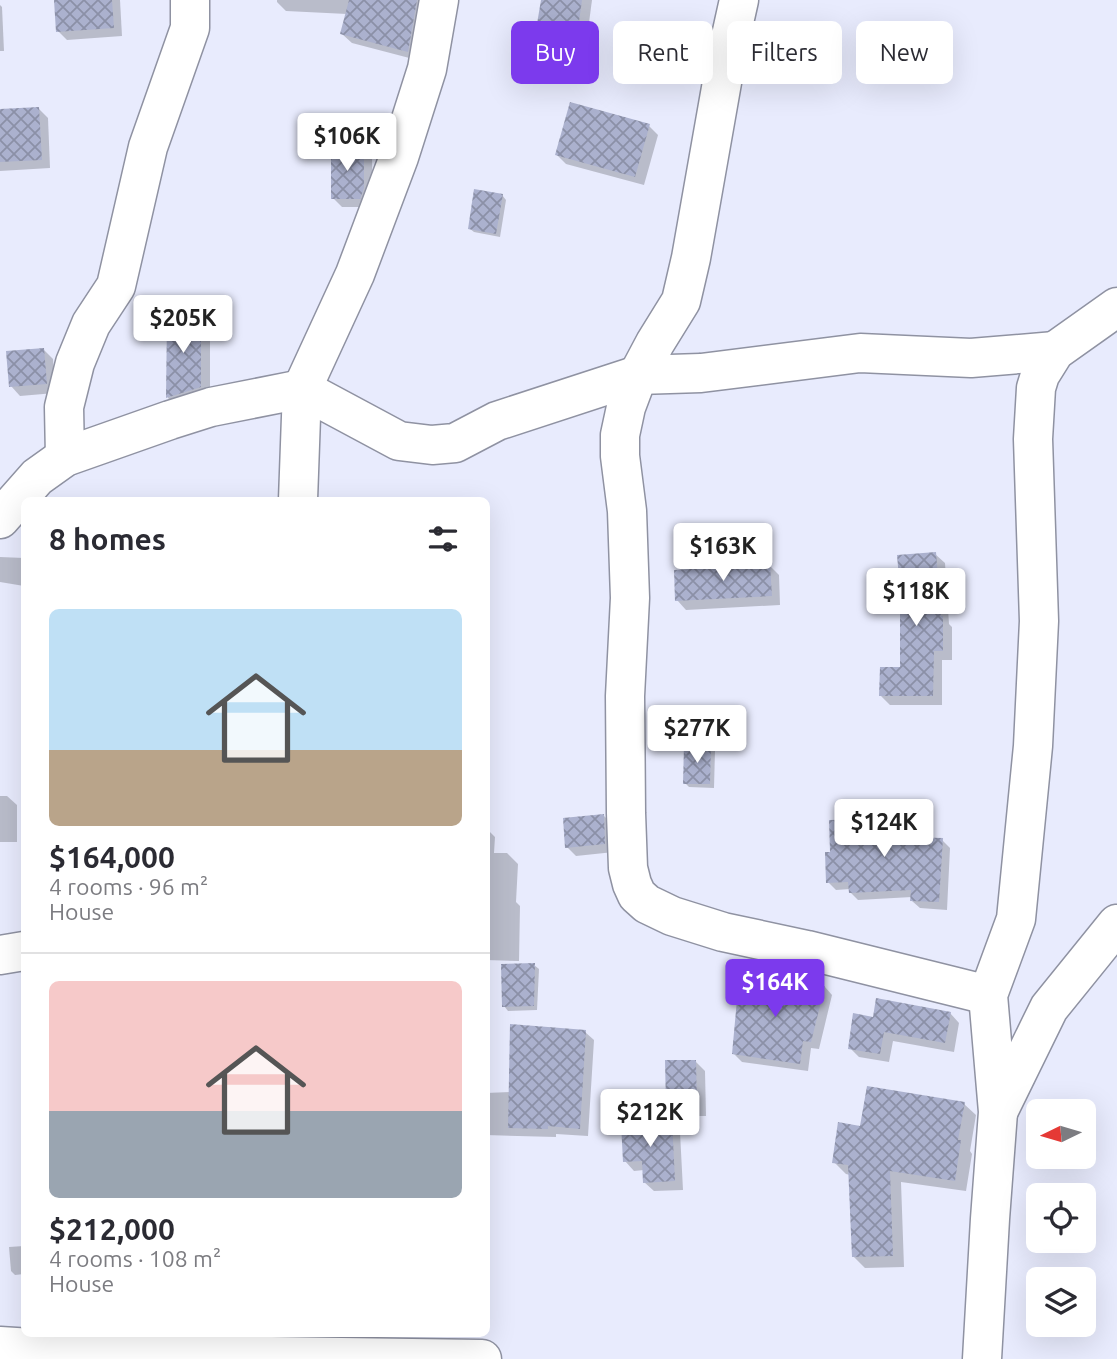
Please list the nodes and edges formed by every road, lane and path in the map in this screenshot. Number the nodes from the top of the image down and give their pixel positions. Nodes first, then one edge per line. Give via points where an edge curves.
1 (190, 0) edge
2 (439, 0) edge
3 (739, 0) edge
4 (1117, 307) edge
5 (1055, 351) junction
6 (638, 375) junction
7 (302, 389) junction
8 (65, 457) junction
9 (298, 497) edge
10 (0, 519) edge
11 (1117, 924) edge
12 (21, 952) edge
13 (0, 955) edge
14 (988, 995) junction
15 (998, 1112) junction
16 (0, 1346) edge
17 (328, 1350) edge
18 (482, 1359) edge
19 (982, 1359) edge

1 - 8 street via 190,28 148,148 116,286 91,324 75,363 64,407
2 - 7 street via 427,69 398,157 355,274
3 - 6 street via 681,302
4 - 5 street
5 - 6 street via 971,358 860,353 701,373
5 - 14 street via 1040,375 1034,405 1039,621 1033,746 1016,919
6 - 7 street via 497,421 455,443 432,445 399,441
6 - 14 street via 620,435 630,597 625,696 628,868 637,895 672,916 723,932
7 - 8 street via 211,407
7 - 9 street
8 - 10 street via 37,477
11 - 15 street via 1049,1008
12 - 13 street
14 - 15 street
15 - 19 street
16 - 17 street via 127,1354
17 - 18 street

